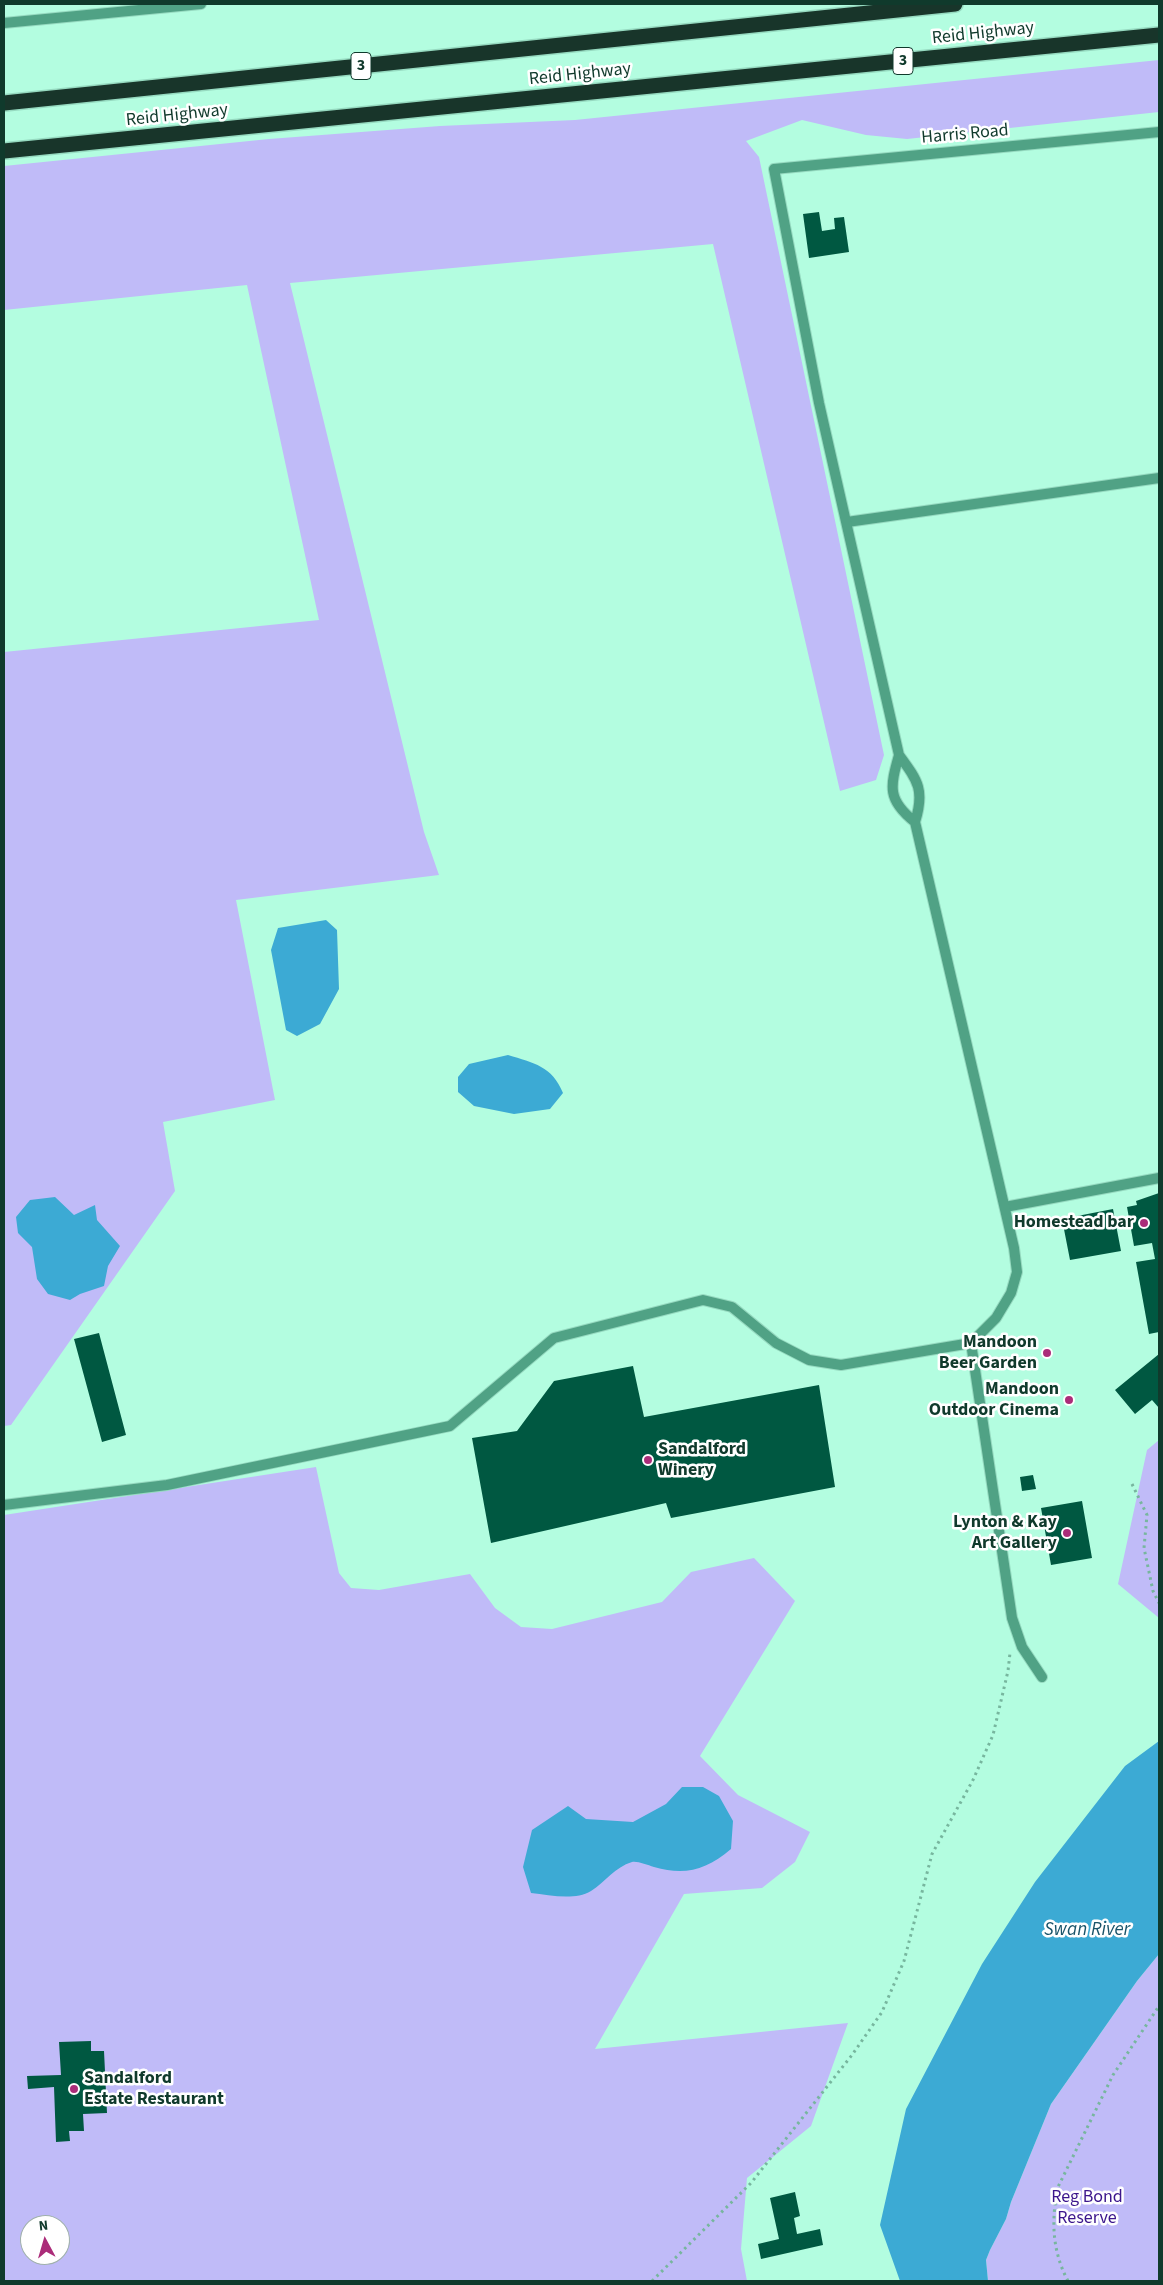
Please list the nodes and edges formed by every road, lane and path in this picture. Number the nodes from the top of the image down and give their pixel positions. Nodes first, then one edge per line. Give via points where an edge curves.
1 (201, 4) edge
2 (886, 4) edge
3 (955, 4) edge
4 (815, 18) junction
5 (4, 23) edge
6 (1159, 35) edge
7 (4, 103) edge
8 (1159, 132) edge
9 (4, 151) edge
10 (1159, 478) edge
11 (847, 522) junction
12 (899, 755) junction
13 (915, 822) junction
14 (1159, 1178) edge
15 (1005, 1207) junction
16 (971, 1343) junction
17 (1132, 1484) dead end
18 (4, 1505) edge
19 (1159, 1604) edge
20 (1010, 1645) dead end
21 (1042, 1677) dead end
22 (1159, 2006) edge
23 (652, 2281) edge
24 (1068, 2281) edge

1 - 5 street
2 - 4 highway
3 - 4 highway, Reid Highway / 3
4 - 7 highway, Reid Highway / 3
6 - 9 highway, Reid Highway / 3
8 - 11 street, Harris Road via 774,169 819,403
10 - 11 street
11 - 12 street
12 - 13 street via 920,789
12 - 13 street via 892,780 892,796
13 - 15 street
14 - 15 street
15 - 16 street via 1017,1272 1011,1293 996,1318
16 - 18 street via 841,1365 809,1360 776,1343 732,1307 703,1300 554,1338 450,1426 168,1485
16 - 21 street via 1012,1618 1022,1647
17 - 19 path via 1147,1514 1144,1548
20 - 23 path via 1008,1672 993,1735 973,1780 932,1854 904,1961 882,2012 751,2183
22 - 24 path via 1113,2075 1058,2188 1054,2208 1055,2243

